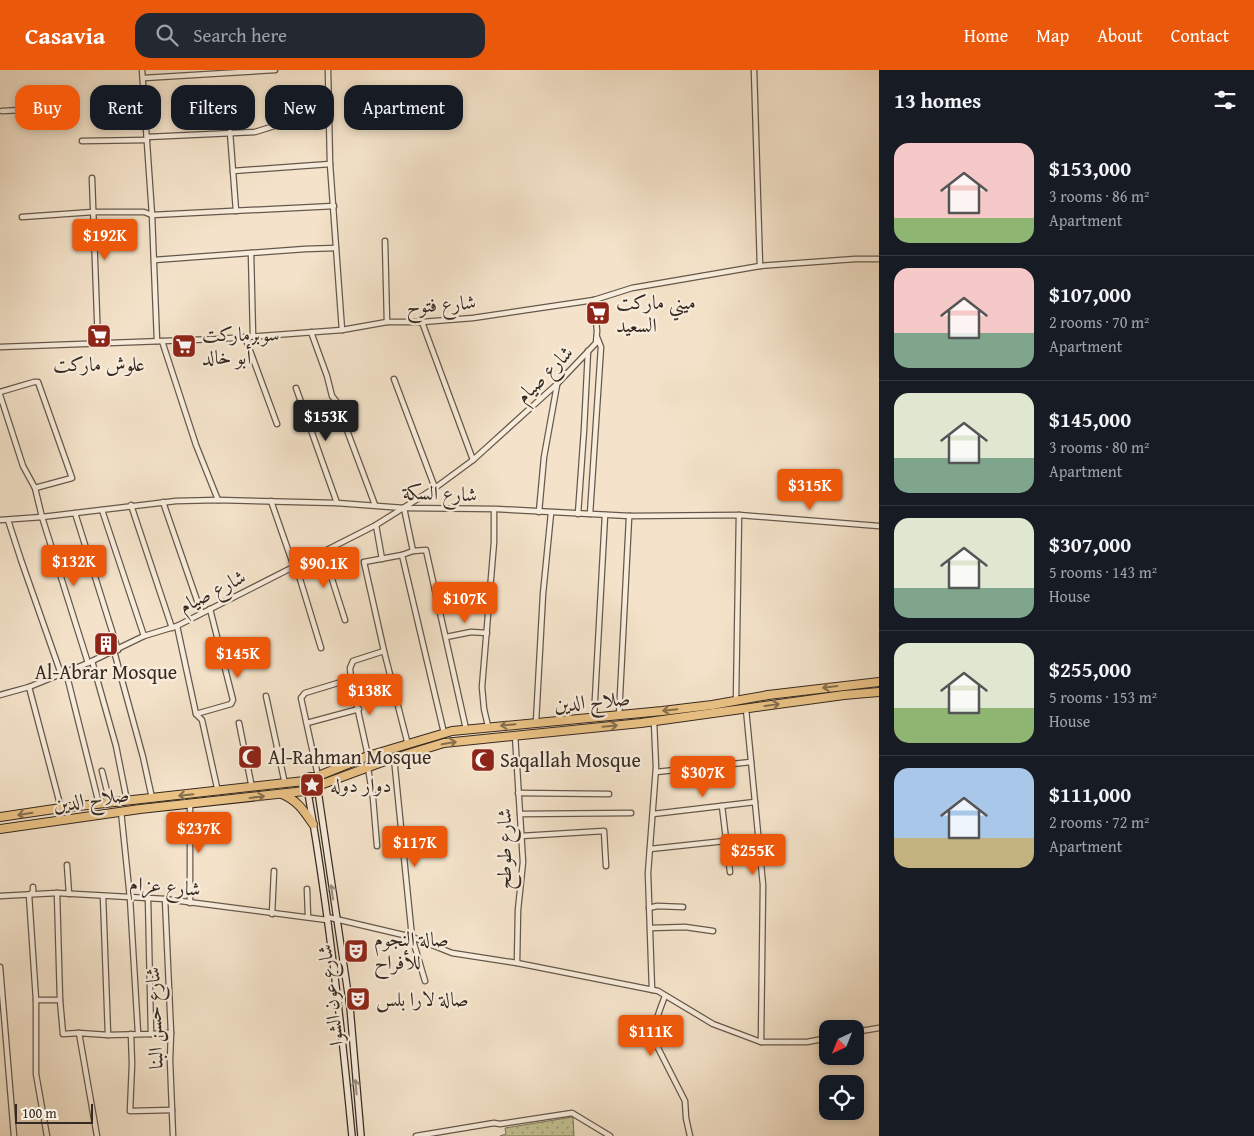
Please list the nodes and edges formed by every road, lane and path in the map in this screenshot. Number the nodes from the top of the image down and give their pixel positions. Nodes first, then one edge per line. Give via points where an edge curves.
1 (142, 70) edge
2 (275, 70) edge
3 (328, 70) edge
4 (754, 70) edge
5 (144, 78) junction
6 (329, 85) edge
7 (15, 110) edge
8 (2, 111) dead end
9 (265, 129) edge
10 (330, 130) edge
11 (230, 132) junction
12 (147, 138) junction
13 (82, 141) dead end
14 (330, 164) junction
15 (233, 170) junction
16 (92, 178) dead end
17 (334, 206) junction
18 (236, 211) junction
19 (93, 212) junction
20 (152, 215) junction
21 (22, 217) dead end
22 (385, 241) dead end
23 (336, 248) junction
24 (252, 253) junction
25 (879, 259) edge
26 (154, 260) junction
27 (760, 266) junction
28 (594, 300) junction
29 (387, 322) junction
30 (422, 322) junction
31 (342, 330) junction
32 (310, 332) junction
33 (252, 336) junction
34 (245, 337) junction
35 (597, 337) junction
36 (160, 341) junction
37 (98, 344) junction
38 (0, 347) edge
39 (588, 351) junction
40 (394, 379) dead end
41 (557, 384) junction
42 (296, 388) dead end
43 (0, 394) edge
44 (278, 424) dead end
45 (473, 460) junction
46 (35, 488) junction
47 (435, 488) junction
48 (218, 500) junction
49 (271, 501) junction
50 (163, 502) junction
51 (337, 503) junction
52 (131, 505) junction
53 (375, 505) junction
54 (404, 508) junction
55 (102, 510) junction
56 (494, 510) junction
57 (539, 512) junction
58 (75, 513) junction
59 (551, 513) junction
60 (578, 514) junction
61 (590, 514) junction
62 (605, 515) junction
63 (739, 515) junction
64 (630, 516) junction
65 (42, 517) junction
66 (0, 520) edge
67 (8, 520) junction
68 (376, 525) junction
69 (879, 526) edge
70 (323, 551) junction
71 (413, 552) junction
72 (402, 554) junction
73 (382, 559) junction
74 (295, 566) junction
75 (210, 608) junction
76 (201, 612) junction
77 (345, 620) dead end
78 (174, 627) junction
79 (486, 633) junction
80 (144, 636) junction
81 (446, 637) junction
82 (321, 648) dead end
83 (116, 650) junction
84 (384, 651) junction
85 (90, 662) junction
86 (64, 673) junction
87 (351, 679) junction
88 (879, 682) edge
89 (29, 687) junction
90 (879, 692) edge
91 (0, 695) edge
92 (266, 696) dead end
93 (736, 700) junction
94 (359, 709) junction
95 (746, 709) junction
96 (196, 714) junction
97 (619, 714) junction
98 (594, 717) junction
99 (306, 722) junction
100 (536, 722) junction
101 (654, 722) junction
102 (239, 723) dead end
103 (488, 726) junction
104 (466, 729) junction
105 (444, 733) junction
106 (515, 735) junction
107 (408, 745) junction
108 (368, 756) junction
109 (394, 758) junction
110 (751, 762) junction
111 (368, 768) junction
112 (102, 771) dead end
113 (656, 772) junction
114 (316, 777) junction
115 (304, 781) junction
116 (285, 784) junction
117 (252, 788) junction
118 (319, 788) junction
119 (218, 792) junction
120 (307, 792) junction
121 (518, 793) junction
122 (280, 794) junction
123 (609, 794) dead end
124 (152, 798) junction
125 (128, 801) junction
126 (755, 802) junction
127 (110, 803) junction
128 (99, 804) junction
129 (190, 804) junction
130 (722, 806) junction
131 (60, 808) junction
132 (121, 811) junction
133 (631, 813) dead end
134 (520, 814) junction
135 (653, 814) junction
136 (0, 817) edge
137 (313, 824) junction
138 (0, 829) edge
139 (521, 836) junction
140 (725, 841) junction
141 (377, 846) dead end
142 (650, 849) junction
143 (67, 865) dead end
144 (606, 866) dead end
145 (274, 871) dead end
146 (730, 872) dead end
147 (33, 887) dead end
148 (307, 889) dead end
149 (58, 893) junction
150 (69, 894) junction
151 (29, 895) junction
152 (0, 896) edge
153 (103, 896) junction
154 (130, 898) junction
155 (148, 898) junction
156 (164, 900) junction
157 (190, 902) junction
158 (683, 907) dead end
159 (649, 908) junction
160 (272, 914) junction
161 (308, 917) junction
162 (327, 918) junction
163 (336, 919) junction
164 (650, 928) junction
165 (713, 931) dead end
166 (412, 937) junction
167 (517, 963) junction
168 (0, 967) edge
169 (425, 981) dead end
170 (652, 990) junction
171 (665, 996) junction
172 (36, 1000) junction
173 (60, 1000) junction
174 (879, 1028) edge
175 (864, 1030) edge
176 (79, 1033) junction
177 (138, 1033) junction
178 (171, 1033) junction
179 (131, 1034) junction
180 (151, 1034) junction
181 (108, 1035) junction
182 (819, 1040) edge
183 (761, 1042) junction
184 (172, 1110) junction
185 (445, 1134) edge
186 (14, 1136) edge
187 (47, 1136) edge
188 (97, 1136) edge
189 (173, 1136) edge
190 (352, 1136) edge
191 (361, 1136) edge
192 (416, 1136) edge
193 (610, 1136) edge
194 (690, 1136) edge

1 - 5 street
2 - 5 street
3 - 6 street
4 - 27 street
5 - 12 street
7 - 8 street
9 - 11 street
10 - 14 street
11 - 12 street
11 - 15 street
12 - 13 street
12 - 20 street
14 - 15 street
14 - 17 street
15 - 18 street
16 - 19 street
17 - 18 street
17 - 23 street
18 - 20 street
19 - 20 street via 144,212
19 - 21 street
19 - 37 street
20 - 26 street
22 - 29 street
23 - 24 street
23 - 31 street
24 - 26 street
24 - 33 street
25 - 27 street, شارع فتوح
26 - 36 street
27 - 28 street, شارع فتوح via 632,288
28 - 30 street, شارع فتوح
28 - 35 street, شارع صيام
29 - 30 street, شارع فتوح
29 - 31 street, شارع فتوح
30 - 45 street
31 - 32 street, شارع فتوح
32 - 33 street, شارع فتوح
32 - 53 street
33 - 34 street, شارع فتوح
34 - 36 street, شارع فتوح
34 - 44 street
35 - 39 street, شارع صيام
35 - 61 street via 601,347
36 - 37 street, شارع فتوح
36 - 48 street
37 - 38 street, شارع فتوح
39 - 41 street, شارع صيام
39 - 60 street
40 - 47 street
41 - 45 street, شارع صيام
41 - 57 street via 544,457
42 - 51 street
43 - 46 street via 23,466
43 - 46 street via 38,382 72,478
45 - 47 street, شارع صيام
46 - 65 street
47 - 54 street, شارع صيام
48 - 49 street, شارع السكة
48 - 50 street, شارع السكة
49 - 51 street, شارع السكة
49 - 74 street
50 - 52 street, شارع السكة
50 - 76 street
51 - 53 street, شارع السكة
52 - 55 street, شارع السكة
52 - 78 street
53 - 54 street, شارع السكة
54 - 56 street, شارع السكة
54 - 68 street, شارع صيام
54 - 71 street
55 - 58 street, شارع السكة
55 - 80 street
56 - 57 street, شارع السكة
56 - 79 street
57 - 59 street, شارع السكة
58 - 65 street, شارع السكة
58 - 83 street
59 - 60 street, شارع السكة
59 - 100 street
60 - 61 street, شارع السكة
61 - 62 street, شارع السكة
62 - 64 street, شارع السكة
62 - 98 street
63 - 64 street, شارع السكة
63 - 69 street, شارع السكة
63 - 93 street
64 - 97 street
65 - 67 street, شارع السكة
65 - 85 street
66 - 67 street, شارع السكة
67 - 86 street
68 - 70 street, شارع صيام
68 - 73 street
70 - 74 street, شارع صيام
70 - 77 street
71 - 72 street
71 - 81 street via 426,550
72 - 73 street
72 - 105 street
73 - 84 street via 364,562
74 - 75 street, شارع صيام
74 - 82 street
75 - 76 street, شارع صيام
75 - 96 street via 233,700 231,704
76 - 78 street, شارع صيام
78 - 80 street, شارع صيام
78 - 96 street
79 - 81 street
79 - 103 street via 482,692
80 - 83 street, شارع صيام
81 - 104 street
83 - 85 street, شارع صيام
83 - 124 street
84 - 87 street via 353,661
84 - 107 street
85 - 86 street, شارع صيام
85 - 125 street via 114,738
86 - 89 street, شارع صيام
86 - 128 street
87 - 94 street
87 - 99 street via 305,693 301,698
88 -> 93 highway, صلاح الدين
89 - 91 street, شارع صيام
89 - 131 street
95 -> 90 highway, صلاح الدين
92 - 116 street
93 -> 97 highway, صلاح الدين
94 - 99 street
94 - 108 street
95 - 101 highway, صلاح الدين
95 - 110 street
96 - 119 street via 202,720
97 - 98 highway, صلاح الدين
98 - 100 highway, صلاح الدين
99 - 114 street
100 -> 103 highway, صلاح الدين
106 -> 101 highway, صلاح الدين
101 - 113 street
102 - 117 street
103 - 104 highway, صلاح الدين
104 - 105 highway, صلاح الدين
105 - 107 highway, صلاح الدين
109 -> 106 highway, صلاح الدين via 444,744
106 - 121 street, شارع طوطح
107 - 108 highway, صلاح الدين
108 - 114 highway, صلاح الدين
109 - 111 highway, صلاح الدين
109 - 166 street
110 - 113 street
110 - 126 street
111 - 118 highway, صلاح الدين
111 - 141 street
112 - 127 street
113 - 135 street
114 - 115 highway
114 - 118 highway
115 - 116 highway, صلاح الدين
115 - 120 highway
116 - 117 highway, صلاح الدين
117 - 119 highway, صلاح الدين
118 - 120 highway via 313,793
163 -> 118 main road, شارع عون الشوا
119 -> 124 highway, صلاح الدين
120 - 122 highway, صلاح الدين
120 - 137 main road, شارع عون الشوا
121 - 123 street
121 - 134 street, شارع طوطح
129 -> 122 highway, صلاح الدين
122 - 137 highway via 293,798
124 - 125 highway, صلاح الدين
125 - 127 highway, صلاح الدين
126 - 130 street
126 - 183 street via 763,885
127 - 128 highway, صلاح الدين
128 - 131 highway, صلاح الدين
129 - 132 highway, صلاح الدين
129 - 157 street
130 - 135 street
130 - 140 street
131 -> 136 highway, صلاح الدين
132 - 138 highway, صلاح الدين
132 - 154 street
133 - 134 street
134 - 139 street, شارع طوطح
135 - 142 street
137 - 162 main road, شارع عون الشوا
139 - 144 street via 604,831
139 - 167 street, شارع طوطح via 523,862
140 - 142 street
140 - 146 street
142 - 159 street
143 - 150 street
145 - 160 street
147 - 151 street
148 - 161 street
149 - 150 street, شارع عزام
149 - 151 street, شارع عزام
149 - 173 street
150 - 153 street, شارع عزام
151 - 152 street, شارع عزام
151 - 172 street
153 - 154 street, شارع عزام
153 - 181 street
154 - 155 street, شارع عزام
154 - 177 street
155 - 156 street, شارع عزام
155 - 180 street
156 - 157 street, شارع عزام
156 - 178 street, شارع حسن البنا
157 - 160 street, شارع عزام
158 - 159 street
159 - 164 street
160 - 161 street, شارع عزام
161 - 162 street, شارع عزام
162 - 163 street, شارع عزام
162 - 190 main road, شارع عون الشوا
163 - 166 street, شارع عزام
191 -> 163 main road, شارع عون الشوا via 350,1007
164 - 165 street via 685,927
164 - 170 street
166 - 167 street, شارع عزام via 452,952
166 - 169 street
167 - 170 street, شارع عزام
168 - 186 street
170 - 171 street, شارع عزام
171 - 183 street, شارع عزام via 714,1024
171 - 194 street via 658,1012 654,1037 684,1102
172 - 173 street
172 - 187 street via 36,1074
173 - 176 street via 63,1034
174 - 175 street
176 - 181 street
176 - 188 street
177 - 179 street
177 - 180 street
178 - 180 street
178 - 184 street, شارع حسن البنا
179 - 181 street
179 - 184 street via 130,1111
182 - 183 street, شارع عزام
184 - 189 street, شارع حسن البنا
185 - 192 street
185 - 193 street via 572,1113

